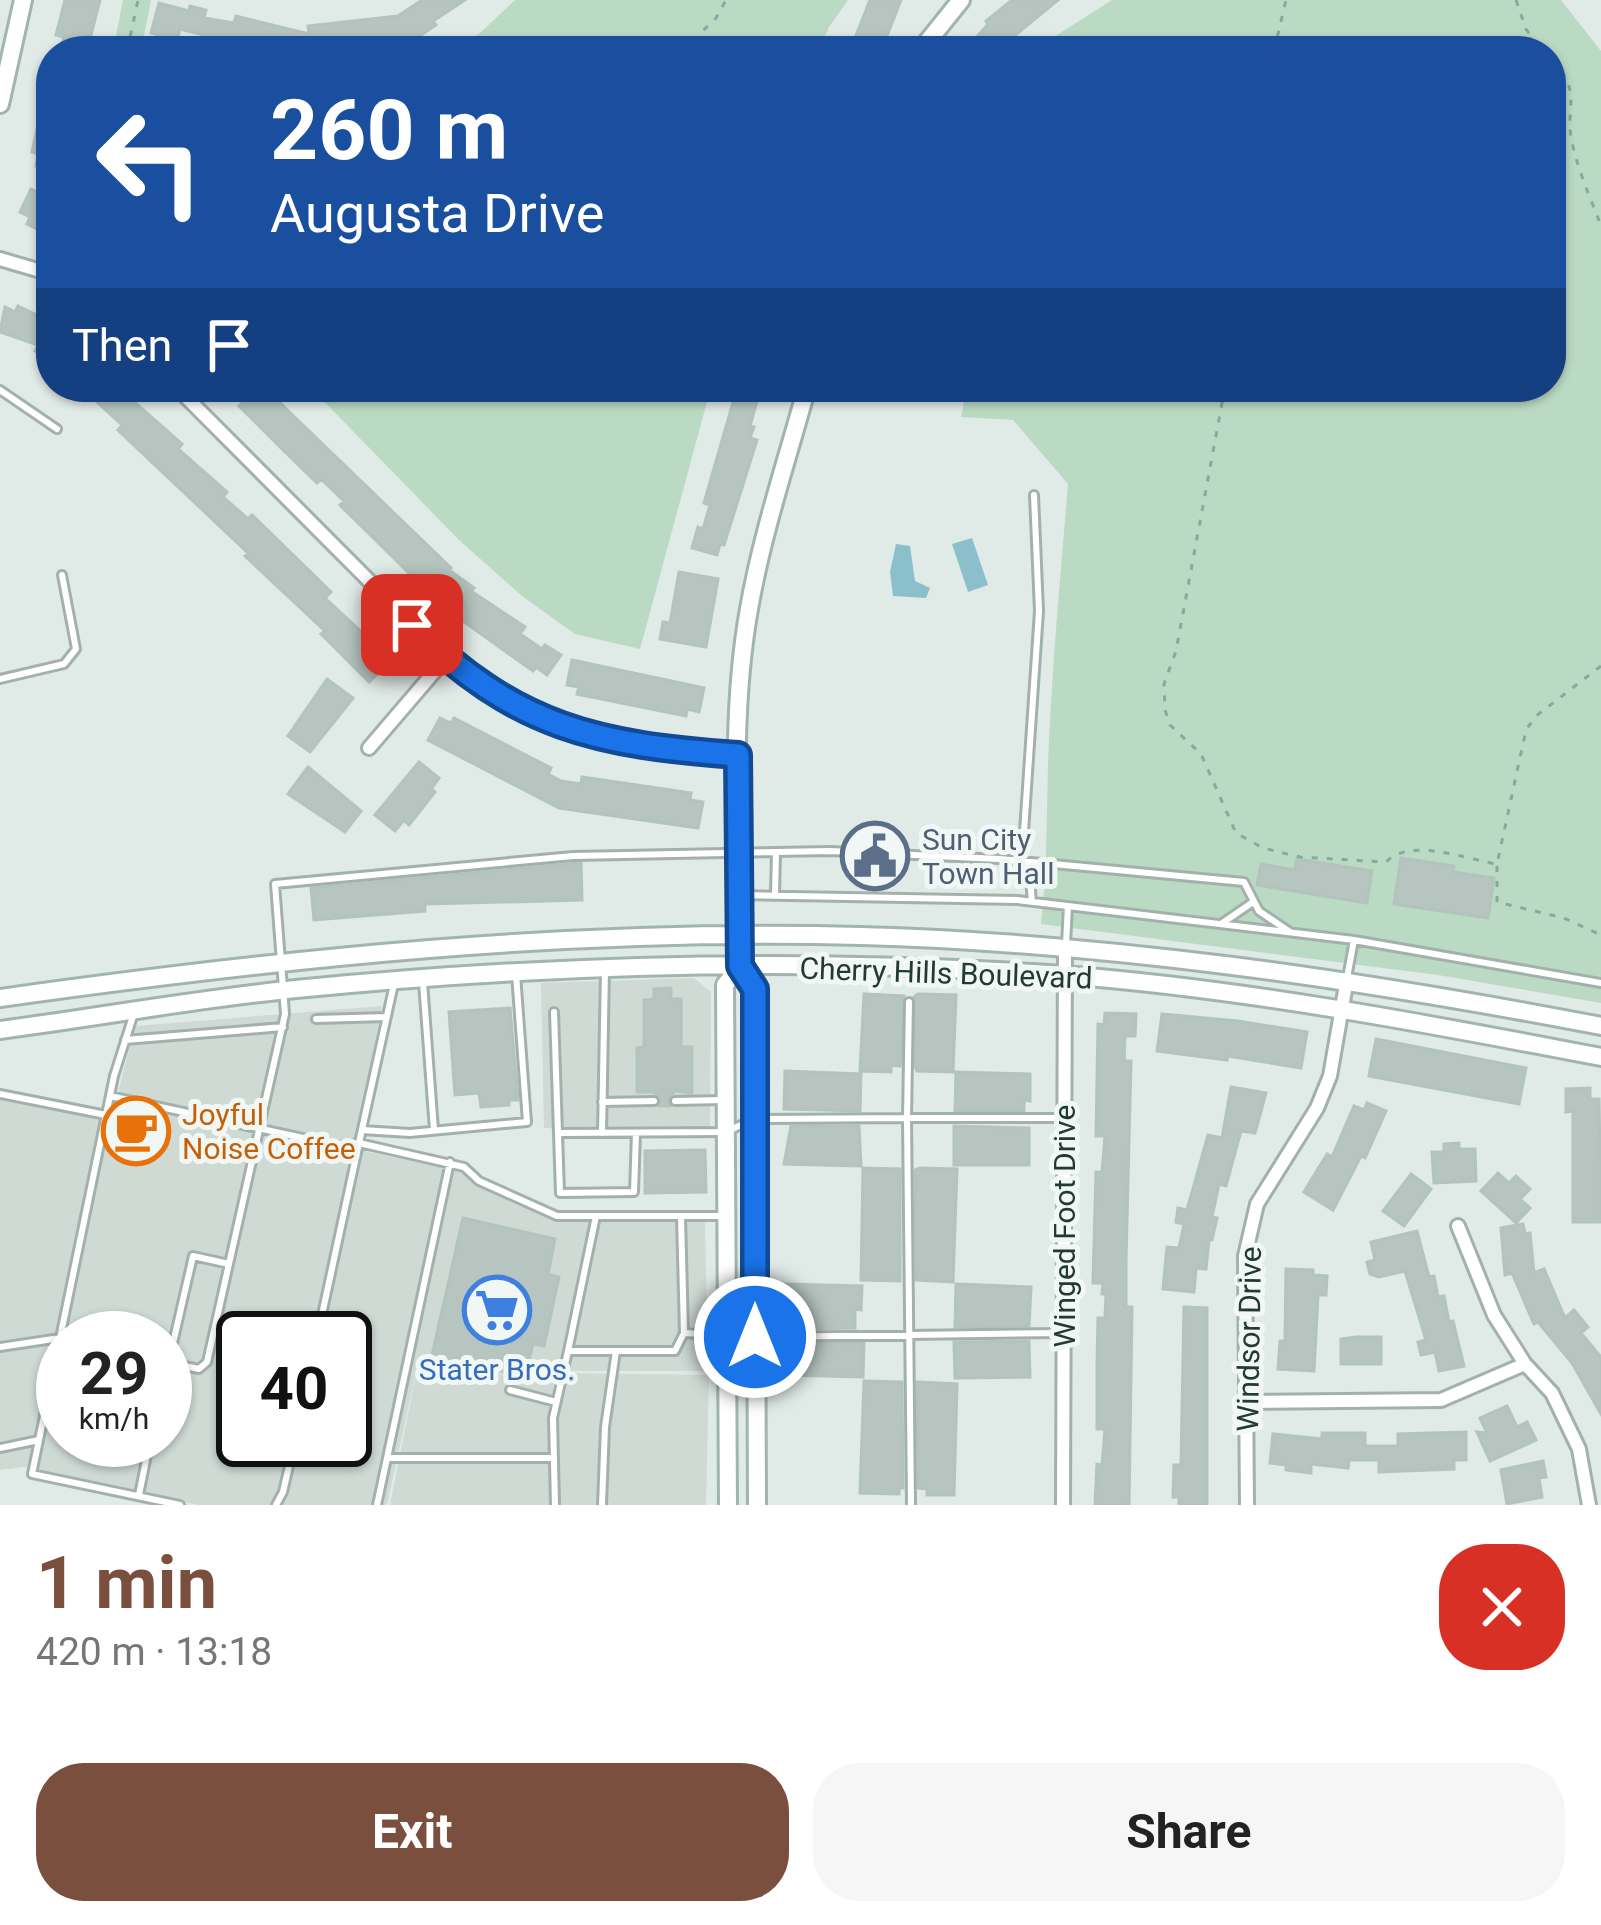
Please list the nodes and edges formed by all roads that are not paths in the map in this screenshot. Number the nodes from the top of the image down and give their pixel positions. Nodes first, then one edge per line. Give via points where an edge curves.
1 (23, 0) edge
2 (961, 0) edge
3 (932, 36) edge
4 (3, 80) edge
5 (0, 104) edge
6 (0, 259) edge
7 (36, 270) edge
8 (0, 390) edge
9 (191, 402) edge
10 (803, 402) edge
11 (57, 429) dead end
12 (1034, 495) dead end
13 (62, 575) dead end
14 (446, 658) junction
15 (0, 679) edge
16 (369, 748) dead end
17 (738, 755) junction
18 (776, 852) junction
19 (739, 853) junction
20 (1022, 861) junction
21 (740, 895) junction
22 (775, 896) junction
23 (1032, 902) junction
24 (1253, 902) junction
25 (1068, 906) junction
26 (1218, 926) junction
27 (1290, 932) junction
28 (740, 935) junction
29 (1354, 940) junction
30 (1065, 948) junction
31 (284, 962) junction
32 (740, 966) junction
33 (605, 969) junction
34 (515, 970) junction
35 (1065, 976) junction
36 (422, 978) junction
37 (1347, 979) junction
38 (395, 980) junction
39 (1601, 983) edge
40 (283, 991) junction
41 (0, 998) edge
42 (909, 1002) dead end
43 (1341, 1010) junction
44 (135, 1011) junction
45 (554, 1012) dead end
46 (387, 1017) junction
47 (316, 1019) dead end
48 (1601, 1026) edge
49 (283, 1027) junction
50 (0, 1030) edge
51 (125, 1040) junction
52 (1601, 1057) edge
53 (0, 1094) edge
54 (110, 1096) junction
55 (724, 1100) junction
56 (654, 1101) dead end
57 (675, 1101) dead end
58 (602, 1102) junction
59 (106, 1115) junction
60 (755, 1118) junction
61 (907, 1118) junction
62 (1064, 1118) junction
63 (260, 1129) junction
64 (362, 1130) junction
65 (434, 1131) junction
66 (725, 1132) junction
67 (558, 1133) junction
68 (602, 1133) junction
69 (636, 1133) junction
70 (359, 1143) junction
71 (450, 1162) junction
72 (596, 1216) junction
73 (681, 1216) junction
74 (726, 1216) junction
75 (1458, 1226) dead end
76 (229, 1264) junction
77 (66, 1311) edge
78 (181, 1311) edge
79 (323, 1311) edge
80 (683, 1333) junction
81 (1064, 1333) junction
82 (908, 1334) junction
83 (727, 1335) junction
84 (755, 1337) junction
85 (36, 1341) edge
86 (0, 1346) edge
87 (616, 1351) junction
88 (568, 1352) junction
89 (1525, 1364) junction
90 (192, 1368) edge
91 (510, 1390) dead end
92 (556, 1402) junction
93 (1246, 1402) junction
94 (36, 1441) edge
95 (0, 1448) edge
96 (36, 1455) edge
97 (388, 1458) junction
98 (551, 1458) junction
99 (145, 1467) edge
100 (289, 1467) edge
101 (139, 1496) junction
102 (157, 1503) edge
103 (180, 1505) edge
104 (276, 1505) edge
105 (377, 1505) edge
106 (555, 1505) edge
107 (602, 1505) edge
108 (728, 1505) edge
109 (757, 1505) edge
110 (911, 1505) edge
111 (1063, 1505) edge
112 (1247, 1505) edge
113 (1589, 1505) edge

1 - 4 street
2 - 3 street
4 - 5 street
6 - 7 street
8 - 11 lane
9 - 14 street
10 - 17 street via 748,610
12 - 20 lane via 1040,611
13 - 15 lane via 76,649 64,664
14 - 16 street
14 - 17 street via 520,709 580,733 641,748
17 - 19 street
18 - 19 lane
18 - 20 lane
18 - 22 lane
19 - 21 street
19 - 31 lane via 573,856 274,884
20 - 23 lane
20 - 24 lane via 1232,879 1250,886
21 - 22 lane
21 - 28 street
22 - 23 lane
23 - 25 lane
24 - 26 lane
24 - 27 lane
25 - 26 lane
25 - 30 lane
26 - 27 lane
27 - 29 lane
28 - 30 street, Cherry Hills Boulevard
28 - 31 street, Cherry Hills Boulevard via 544,940
28 - 32 street
29 - 37 lane
29 - 39 lane
30 - 35 street, Winged Foot Drive
30 - 37 street, Cherry Hills Boulevard
31 - 40 lane
31 - 41 street, Cherry Hills Boulevard
32 - 33 street, Cherry Hills Boulevard
32 - 35 street, Cherry Hills Boulevard
32 - 55 street via 725,985
32 - 60 street via 755,989
33 - 34 street, Cherry Hills Boulevard
33 - 58 lane
34 - 36 street, Cherry Hills Boulevard
34 - 65 lane via 527,1122
35 - 43 street, Cherry Hills Boulevard
35 - 62 street, Winged Foot Drive
36 - 38 street, Cherry Hills Boulevard
36 - 65 lane
37 - 43 street, Windsor Drive
37 - 48 street, Cherry Hills Boulevard
38 - 40 street, Cherry Hills Boulevard
38 - 46 lane
40 - 44 street, Cherry Hills Boulevard
40 - 49 lane
42 - 61 lane
43 - 52 street, Cherry Hills Boulevard
43 - 93 street, Windsor Drive via 1317,1108 1257,1204 1245,1256
44 - 50 street, Cherry Hills Boulevard
44 - 51 lane
45 - 67 lane
46 - 47 lane
46 - 64 lane
49 - 51 lane
49 - 63 lane
51 - 54 lane
53 - 59 lane
54 - 59 lane
54 - 63 lane
55 - 57 lane
55 - 66 street
56 - 58 lane
58 - 68 lane
59 - 77 lane
60 - 61 lane
60 - 66 lane
60 - 84 street
61 - 62 lane
61 - 82 lane
62 - 81 street, Winged Foot Drive
63 - 70 lane
63 - 76 lane
64 - 65 lane
64 - 70 lane
66 - 69 lane
66 - 74 street
67 - 68 lane
67 - 69 lane via 560,1193 634,1192
68 - 69 lane
70 - 71 lane
70 - 79 lane
71 - 72 lane via 557,1216
71 - 97 lane
72 - 73 lane
72 - 88 lane
73 - 74 lane
73 - 80 lane
74 - 83 street
75 - 89 street via 1494,1315
76 - 78 lane via 193,1256
76 - 90 lane via 207,1362
80 - 83 lane
80 - 87 lane via 675,1351
81 - 82 lane
81 - 111 street, Winged Foot Drive
82 - 84 lane
82 - 110 lane
83 - 84 lane
83 - 108 street
84 - 109 street
85 - 86 lane
87 - 88 lane
87 - 107 lane
88 - 92 lane
89 - 93 street via 1441,1400
89 - 113 street via 1552,1393 1579,1449
91 - 92 lane
92 - 98 lane
93 - 112 street, Windsor Drive
94 - 95 lane
96 - 101 lane via 32,1474
97 - 98 lane
97 - 105 lane
98 - 106 lane
99 - 101 lane
100 - 104 lane
101 - 102 lane
102 - 103 lane

